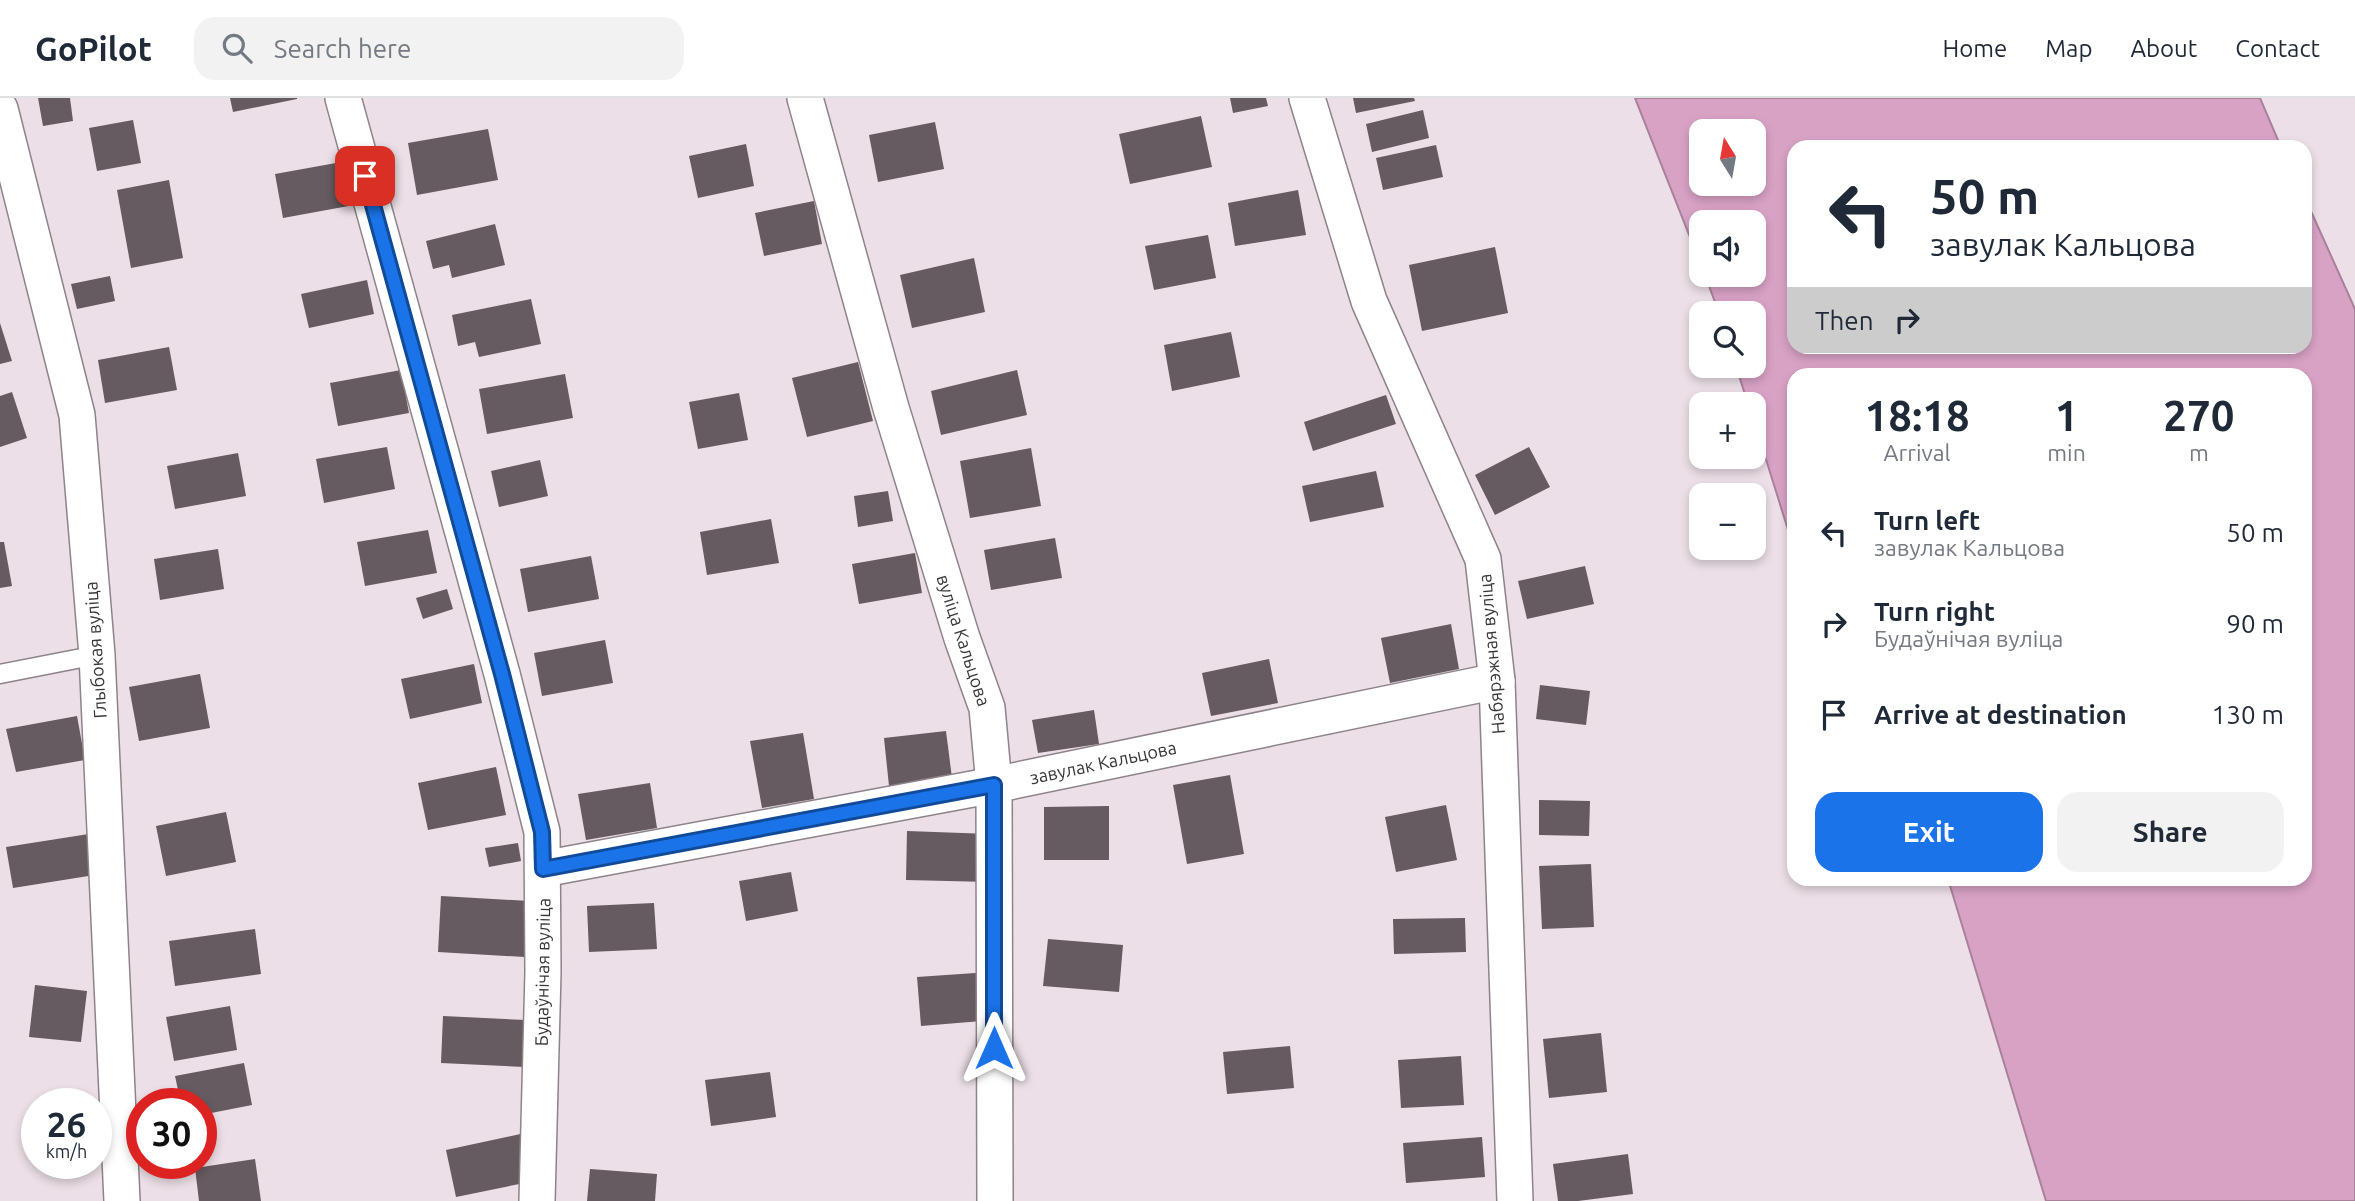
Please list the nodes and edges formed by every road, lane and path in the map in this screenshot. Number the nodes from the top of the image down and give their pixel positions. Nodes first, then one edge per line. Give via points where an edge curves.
1 (343, 98) edge
2 (804, 98) edge
3 (1307, 98) edge
4 (0, 110) edge
5 (97, 655) junction
6 (0, 674) edge
7 (1497, 681) junction
8 (994, 785) junction
9 (543, 869) junction
10 (122, 1201) edge
11 (537, 1201) edge
12 (995, 1201) edge
13 (1515, 1201) edge

1 - 9 street, Будаўнічая вуліца via 502,674 542,832
2 - 8 street, вуліца Кальцова via 891,408 987,708
3 - 7 street, Набярэжная вуліца via 1369,301 1483,559
4 - 5 street, Глыбокая вуліца via 77,415
5 - 6 lane
5 - 10 street, Глыбокая вуліца
7 - 8 street, завулак Кальцова
7 - 13 street, Набярэжная вуліца
8 - 9 street, завулак Кальцова
8 - 12 street, вуліца Кальцова
9 - 11 street, Будаўнічая вуліца

